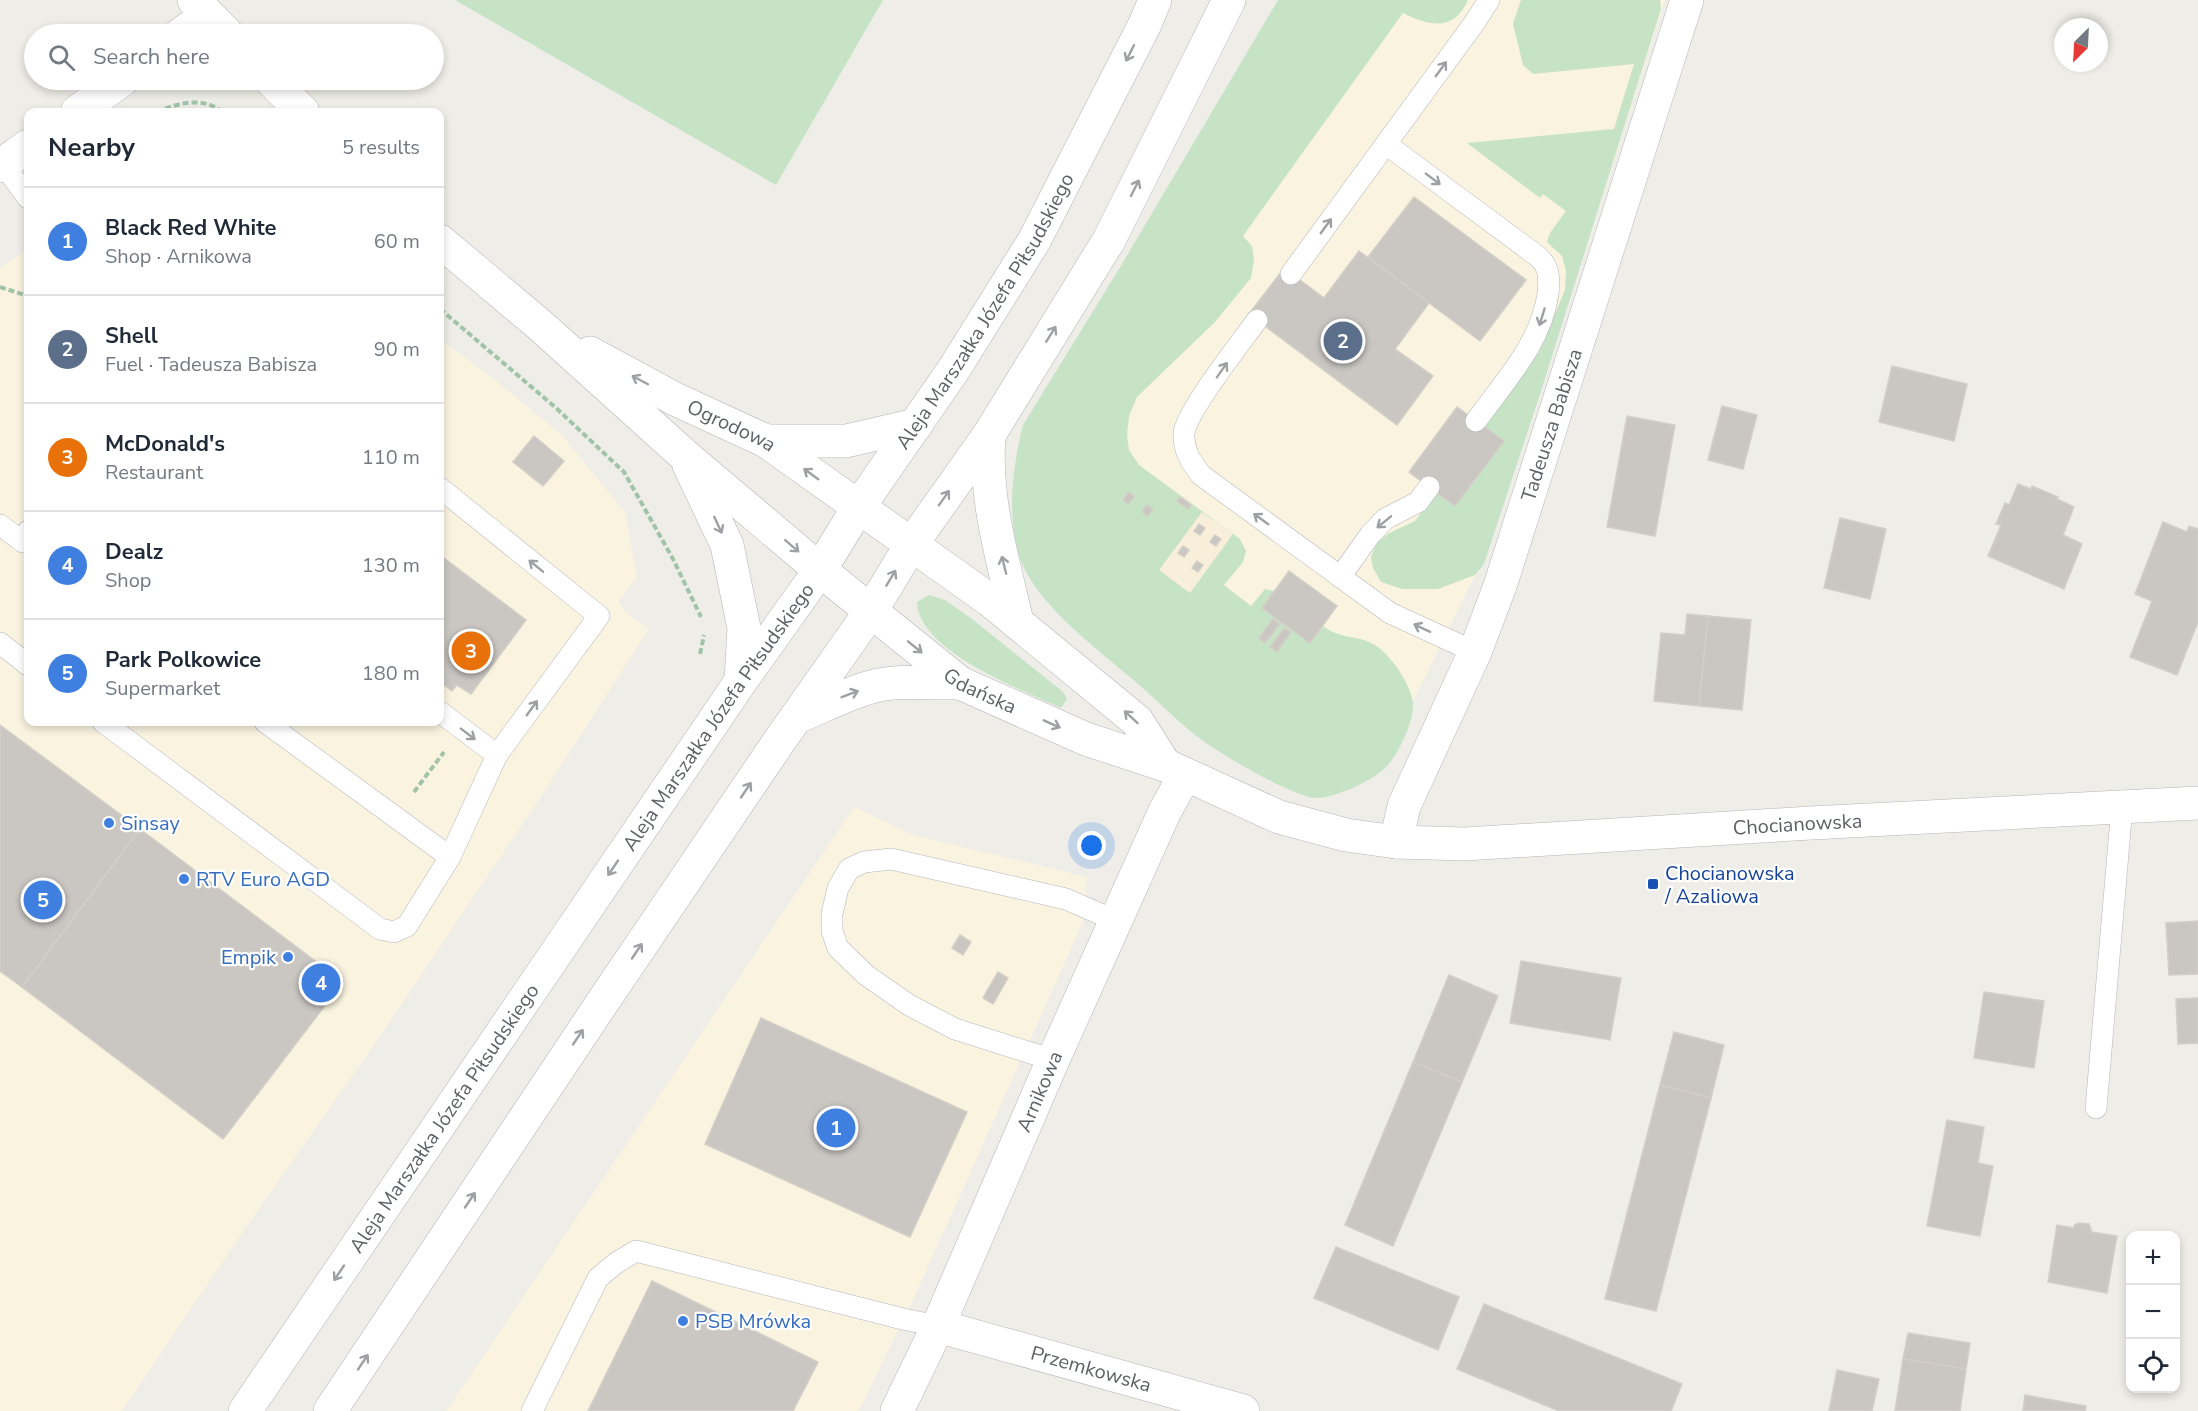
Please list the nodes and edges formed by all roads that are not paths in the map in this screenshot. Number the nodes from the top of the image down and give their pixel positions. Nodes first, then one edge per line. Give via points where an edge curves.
1 (1155, 0) edge
2 (1489, 0) edge
3 (1688, 0) edge
4 (1229, 1) edge
5 (210, 16) edge
6 (197, 24) edge
7 (108, 90) edge
8 (281, 90) edge
9 (82, 108) edge
10 (299, 108) edge
11 (1386, 144) junction
12 (11, 159) edge
13 (24, 189) edge
14 (444, 245) edge
15 (1291, 274) dead end
16 (1257, 320) dead end
17 (540, 326) junction
18 (1476, 421) dead end
19 (916, 425) junction
20 (989, 435) junction
21 (766, 441) junction
22 (683, 454) junction
23 (1429, 487) dead end
24 (444, 491) edge
25 (858, 508) junction
26 (0, 525) edge
27 (24, 539) edge
28 (911, 545) junction
29 (820, 570) junction
30 (1340, 577) junction
31 (871, 611) junction
32 (1017, 622) junction
33 (0, 644) edge
34 (1475, 652) junction
35 (24, 662) edge
36 (741, 681) junction
37 (960, 683) junction
38 (444, 715) edge
39 (797, 717) junction
40 (109, 726) edge
41 (270, 726) edge
42 (497, 755) junction
43 (1175, 770) junction
44 (2198, 803) edge
45 (2122, 807) junction
46 (1396, 842) junction
47 (450, 857) junction
48 (1116, 921) junction
49 (1053, 1060) junction
50 (2096, 1108) dead end
51 (938, 1326) junction
52 (245, 1411) edge
53 (330, 1411) edge
54 (532, 1411) edge
55 (897, 1411) edge
56 (1243, 1411) edge

1 -> 19 street, Aleja Marszałka Józefa Piłsudskiego via 1034,241
11 -> 2 lane
3 - 34 street, Tadeusza Babisza via 1500,586
20 -> 4 street via 1109,240
5 - 6 street
7 - 9 street
8 - 10 street
15 -> 11 lane
11 -> 18 lane via 1545,264 1549,280 1540,325
12 - 13 lane
14 - 17 street, Ogrodowa
30 -> 16 lane via 1201,475 1185,448 1184,431 1191,413
21 -> 17 street, Ogrodowa via 675,399
17 - 22 street, Ogrodowa
19 - 21 street via 846,441
19 - 25 street, Aleja Marszałka Józefa Piłsudskiego
28 -> 20 street
32 -> 20 street via 990,497
25 -> 21 street, Ogrodowa
22 -> 29 street, Ogrodowa
22 -> 36 street via 727,545 744,628
23 -> 30 lane via 1418,501 1385,519
42 -> 24 lane via 599,616
25 - 28 street, Ogrodowa
25 - 29 street, Aleja Marszałka Józefa Piłsudskiego
26 - 27 lane
31 -> 28 street
28 - 32 street
29 - 31 street, Gdańska
29 - 36 street, Aleja Marszałka Józefa Piłsudskiego
34 -> 30 lane via 1390,613
31 -> 37 street, Gdańska
31 - 39 street
43 -> 32 street via 1137,721
33 - 35 lane
34 - 46 street, Tadeusza Babisza via 1404,806
36 -> 52 street, Aleja Marszałka Józefa Piłsudskiego
39 -> 37 street via 873,686
37 -> 43 street, Gdańska via 1086,739
38 -> 42 lane
53 -> 39 street via 590,1019
40 - 47 lane via 380,929 394,932 407,926
41 - 47 lane
42 - 47 lane
43 - 46 street, Gdańska via 1279,817 1346,835
43 - 48 street, Arnikowa via 1165,811
44 - 45 street, Chocianowska
45 - 46 street, Chocianowska via 1465,844
45 - 50 lane
48 - 49 street, Arnikowa
48 - 49 lane via 1066,899 891,859 864,862 849,869 838,888 832,931 838,948 866,975 909,1005 955,1029
49 - 51 street, Arnikowa
51 - 54 lane via 636,1251 598,1278
51 - 55 street, Arnikowa
51 - 56 street, Przemkowska

